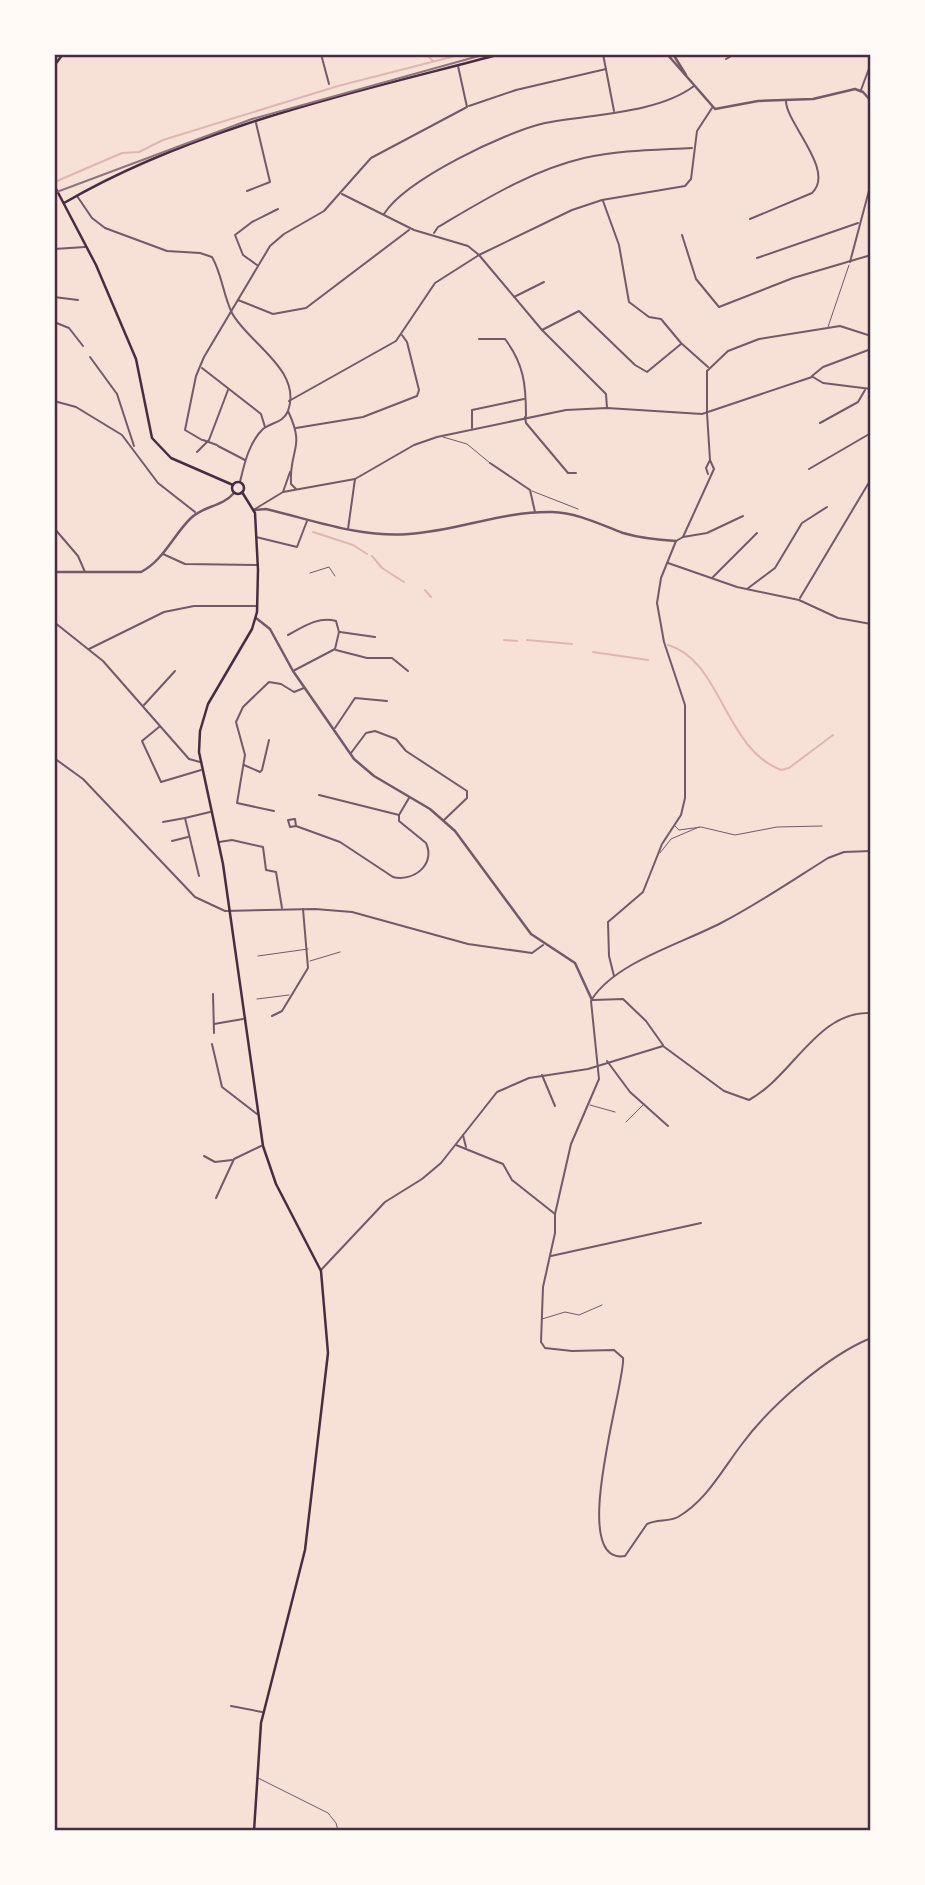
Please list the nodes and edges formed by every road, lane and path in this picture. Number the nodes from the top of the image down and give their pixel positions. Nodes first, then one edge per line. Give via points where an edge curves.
1 (63, 54) edge
2 (321, 54) edge
3 (501, 54) edge
4 (603, 54) edge
5 (667, 54) edge
6 (673, 54) edge
7 (734, 54) edge
8 (726, 59) dead end
9 (871, 63) edge
10 (54, 66) edge
11 (458, 66) junction
12 (606, 69) junction
13 (687, 78) junction
14 (329, 84) dead end
15 (694, 86) junction
16 (861, 91) junction
17 (786, 100) junction
18 (871, 101) edge
19 (467, 107) junction
20 (712, 108) junction
21 (614, 111) junction
22 (256, 123) junction
23 (693, 148) junction
24 (871, 183) edge
25 (54, 185) edge
26 (247, 191) dead end
27 (341, 193) junction
28 (866, 194) junction
29 (76, 195) junction
30 (871, 195) edge
31 (602, 200) junction
32 (64, 203) junction
33 (278, 209) dead end
34 (383, 215) junction
35 (750, 219) dead end
36 (858, 223) junction
37 (410, 229) junction
38 (432, 234) junction
39 (682, 235) dead end
40 (86, 247) junction
41 (54, 249) edge
42 (479, 255) junction
43 (871, 255) edge
44 (757, 258) dead end
45 (850, 263) junction
46 (257, 265) junction
47 (544, 282) dead end
48 (54, 297) edge
49 (513, 297) junction
50 (237, 299) junction
51 (78, 300) dead end
52 (54, 322) edge
53 (827, 328) junction
54 (542, 330) junction
55 (402, 335) junction
56 (871, 336) edge
57 (479, 339) dead end
58 (681, 343) junction
59 (83, 346) dead end
60 (871, 349) edge
61 (90, 357) dead end
62 (201, 367) junction
63 (709, 367) junction
64 (812, 377) junction
65 (228, 389) junction
66 (865, 389) junction
67 (871, 389) edge
68 (526, 399) junction
69 (54, 401) edge
70 (289, 401) junction
71 (607, 408) junction
72 (288, 411) junction
73 (707, 413) junction
74 (525, 417) junction
75 (282, 420) junction
76 (292, 423) junction
77 (820, 424) dead end
78 (265, 427) junction
79 (296, 428) junction
80 (472, 429) junction
81 (871, 433) edge
82 (437, 437) junction
83 (207, 442) junction
84 (134, 448) junction
85 (197, 452) dead end
86 (246, 460) junction
87 (710, 460) junction
88 (490, 463) joint
89 (809, 469) dead end
90 (290, 471) junction
91 (576, 473) dead end
92 (709, 475) junction
93 (355, 479) junction
94 (871, 479) edge
95 (240, 482) junction
96 (233, 485) junction
97 (297, 490) junction
98 (531, 491) junction
99 (242, 492) junction
100 (283, 492) junction
101 (234, 493) junction
102 (827, 507) dead end
103 (578, 509) dead end
104 (254, 510) junction
105 (535, 512) junction
106 (197, 513) junction
107 (743, 516) dead end
108 (308, 520) junction
109 (54, 528) edge
110 (348, 530) junction
111 (757, 533) dead end
112 (256, 537) junction
113 (683, 537) junction
114 (676, 541) junction
115 (162, 553) junction
116 (667, 562) junction
117 (258, 565) junction
118 (54, 572) edge
119 (85, 572) junction
120 (310, 573) dead end
121 (335, 576) dead end
122 (711, 579) junction
123 (747, 589) junction
124 (799, 600) junction
125 (257, 606) junction
126 (256, 618) junction
127 (54, 622) edge
128 (871, 624) edge
129 (339, 632) junction
130 (288, 635) dead end
131 (375, 637) dead end
132 (335, 649) junction
133 (88, 650) junction
134 (175, 671) dead end
135 (293, 671) junction
136 (408, 671) dead end
137 (304, 687) junction
138 (387, 701) dead end
139 (143, 706) junction
140 (160, 727) junction
141 (334, 730) junction
142 (269, 740) dead end
143 (350, 753) junction
144 (54, 758) edge
145 (200, 762) junction
146 (243, 765) junction
147 (201, 770) junction
148 (319, 795) dead end
149 (409, 797) junction
150 (274, 811) dead end
151 (211, 812) junction
152 (398, 815) junction
153 (184, 818) junction
154 (444, 820) junction
155 (163, 822) dead end
156 (676, 824) junction
157 (296, 826) dead end
158 (822, 826) dead end
159 (701, 827) junction
160 (189, 837) junction
161 (172, 841) dead end
162 (219, 842) junction
163 (871, 851) edge
164 (657, 857) junction
165 (199, 876) dead end
166 (282, 909) junction
167 (303, 909) junction
168 (230, 911) junction
169 (543, 945) junction
170 (308, 949) junction
171 (340, 952) dead end
172 (258, 956) dead end
173 (310, 961) junction
174 (614, 976) junction
175 (213, 994) dead end
176 (292, 995) junction
177 (257, 999) dead end
178 (592, 1000) junction
179 (871, 1013) edge
180 (272, 1016) dead end
181 (244, 1019) junction
182 (213, 1024) junction
183 (214, 1033) dead end
184 (212, 1044) dead end
185 (663, 1046) junction
186 (607, 1061) junction
187 (599, 1065) junction
188 (542, 1075) junction
189 (588, 1104) junction
190 (644, 1104) junction
191 (555, 1105) dead end
192 (615, 1112) dead end
193 (257, 1114) junction
194 (626, 1122) dead end
195 (668, 1126) dead end
196 (463, 1134) junction
197 (455, 1145) junction
198 (262, 1146) junction
199 (467, 1148) junction
200 (204, 1156) dead end
201 (234, 1159) junction
202 (216, 1198) dead end
203 (555, 1214) junction
204 (701, 1223) dead end
205 (550, 1256) junction
206 (321, 1271) junction
207 (602, 1306) dead end
208 (541, 1319) junction
209 (871, 1338) edge
210 (231, 1706) dead end
211 (263, 1712) junction
212 (257, 1777) junction
213 (254, 1831) edge
214 (338, 1831) edge

1 - 10 main road
2 - 14 street
3 - 11 main road
4 - 12 street
5 - 13 street
6 - 13 street
7 - 8 street
9 - 16 street
11 - 19 street
11 - 22 main road
12 - 19 street
12 - 21 street
13 - 15 street
15 - 20 street
15 - 21 street via 667,101
16 - 17 street
16 - 18 street
17 - 20 street
17 - 35 street via 788,114 806,141 818,186 812,193
19 - 27 street via 375,155
20 - 23 street via 699,127
21 - 34 street via 517,132 420,181
22 - 26 street via 270,182
22 - 29 main road via 133,166
23 - 31 street via 691,179 682,187
23 - 38 street via 618,152 557,166 488,198
24 - 28 street
25 - 32 main road
27 - 34 street
27 - 46 street via 322,213 278,238
28 - 30 street
28 - 36 street
29 - 32 main road
29 - 70 street via 94,220 109,230 167,251 212,257 232,312 283,373
31 - 42 street via 564,213
31 - 58 street via 619,245 629,302 649,317 661,319
32 - 40 main road
33 - 46 street via 235,235 243,255
34 - 37 street
36 - 44 street
36 - 45 street
37 - 38 street
37 - 50 street via 306,308 273,314
38 - 42 street
39 - 45 street via 696,279 719,307 793,278
40 - 41 street
40 - 96 main road via 136,359 148,428 155,443 171,458
42 - 49 street
42 - 55 street via 431,287
43 - 45 street
45 - 53 lane
46 - 50 street
47 - 49 street
48 - 51 street
49 - 54 street
50 - 62 street
52 - 59 street via 65,325
53 - 56 street via 846,327
53 - 63 street via 744,342
54 - 58 street via 579,311 647,372
54 - 71 street via 606,394
55 - 70 street
55 - 79 street via 408,344 417,396 363,417
57 - 68 street via 505,339 520,362
58 - 63 street
60 - 64 street via 823,367
61 - 84 street via 117,394
62 - 65 street
62 - 83 street via 185,428
63 - 73 street
64 - 66 street
64 - 73 street
65 - 78 street via 262,415
65 - 83 street
66 - 67 street
66 - 77 street via 858,402
68 - 74 street
68 - 80 street via 472,410
69 - 84 street via 71,404 103,422
70 - 72 street
71 - 73 street
71 - 74 street
72 - 75 street
72 - 76 street
73 - 87 street
74 - 80 street
74 - 91 street via 564,468
75 - 76 street
75 - 78 street
76 - 79 street
78 - 86 street
79 - 90 street via 298,441
80 - 82 street
81 - 89 street
82 - 88 lane via 459,440
82 - 93 street
83 - 85 street
83 - 86 street
84 - 106 street via 158,483
86 - 95 street
87 - 92 street
87 - 92 street via 714,467
88 - 98 street
90 - 97 street via 290,484
90 - 100 street
92 - 113 street
93 - 97 street
93 - 110 street
94 - 124 street
95 - 96 main road
95 - 99 main road
96 - 101 main road
97 - 100 street
98 - 103 lane
98 - 105 street
99 - 101 main road
99 - 104 main road
100 - 104 street
101 - 106 street via 223,503
102 - 123 street via 802,523 775,568
104 - 108 street
104 - 112 main road
105 - 110 street via 411,534
105 - 114 street via 572,514 629,534
106 - 115 street
107 - 113 street via 708,533
108 - 110 street
108 - 112 street via 295,548
109 - 119 street
111 - 122 street
112 - 117 main road
113 - 114 street
114 - 116 street
115 - 117 street via 185,564
115 - 119 street via 138,573
116 - 122 street
116 - 156 street via 657,592 658,614 687,723 685,798
117 - 125 main road
118 - 119 street
120 - 121 lane via 329,567
122 - 123 street
123 - 124 street
124 - 128 street via 829,615
125 - 126 main road
125 - 133 street via 194,606 164,612
126 - 135 street via 270,629
126 - 145 main road via 204,714
127 - 133 street
129 - 130 street via 335,621 321,620
129 - 131 street
129 - 132 street
132 - 135 street
132 - 136 street via 366,658 392,658
133 - 139 street
134 - 139 street
135 - 137 street
137 - 141 street
137 - 146 street via 294,692 269,682 243,706 236,722 243,741
138 - 141 street via 355,698
139 - 140 street
140 - 145 street via 189,759
140 - 147 street via 142,741 161,782
141 - 143 street
142 - 146 street via 260,772
143 - 149 street via 369,773
143 - 154 street via 366,733 375,731 396,739 406,751 467,791 467,798
144 - 168 street via 83,779 195,897 210,907
145 - 147 main road
146 - 150 street via 237,803
147 - 151 main road
148 - 152 street
149 - 152 street
149 - 154 street
151 - 153 street
151 - 162 main road
152 - 157 street via 429,850 423,868 403,880 340,842
153 - 155 street
153 - 160 street
154 - 169 street
156 - 159 lane via 680,830
156 - 164 street
158 - 159 lane via 777,827 735,835
159 - 164 lane via 671,839
160 - 161 street
160 - 165 street
162 - 166 street via 262,847 266,870 276,872
162 - 168 main road
163 - 174 street via 828,858 721,923 682,938
164 - 174 street via 643,892 608,922
166 - 167 street
166 - 168 street
167 - 169 street via 375,916 468,944 532,953
167 - 170 street
168 - 181 main road
169 - 178 street via 573,961
170 - 172 lane
170 - 173 street
171 - 173 lane
173 - 176 street
174 - 178 street
175 - 182 street
176 - 177 lane
176 - 180 street via 282,1011
178 - 185 street via 624,999
178 - 187 street
179 - 185 street via 836,1019 796,1062 749,1100 724,1091
181 - 182 street
181 - 193 main road
182 - 183 street
184 - 193 street via 222,1087
185 - 186 street
186 - 187 street
186 - 190 street
187 - 188 street
187 - 189 street via 599,1079
188 - 191 street
188 - 196 street via 497,1092
189 - 192 lane
189 - 203 street via 570,1149
190 - 194 lane
190 - 195 street
193 - 198 main road
196 - 197 street
196 - 199 street
197 - 199 street
197 - 206 street via 431,1172 385,1202
198 - 201 street
198 - 206 main road via 276,1184
199 - 203 street via 503,1164 522,1189
200 - 201 street via 215,1162
201 - 202 street
203 - 205 street
204 - 205 street
205 - 208 street
206 - 211 main road via 328,1363 311,1513 297,1589
207 - 208 lane via 579,1315 565,1312
208 - 209 street via 542,1347 614,1350 624,1360 604,1456 601,1525 607,1549 616,1556 625,1556 645,1526 677,1518 704,1495 745,1440 811,1377
210 - 211 street
211 - 212 main road
212 - 213 main road
212 - 214 lane via 328,1813

